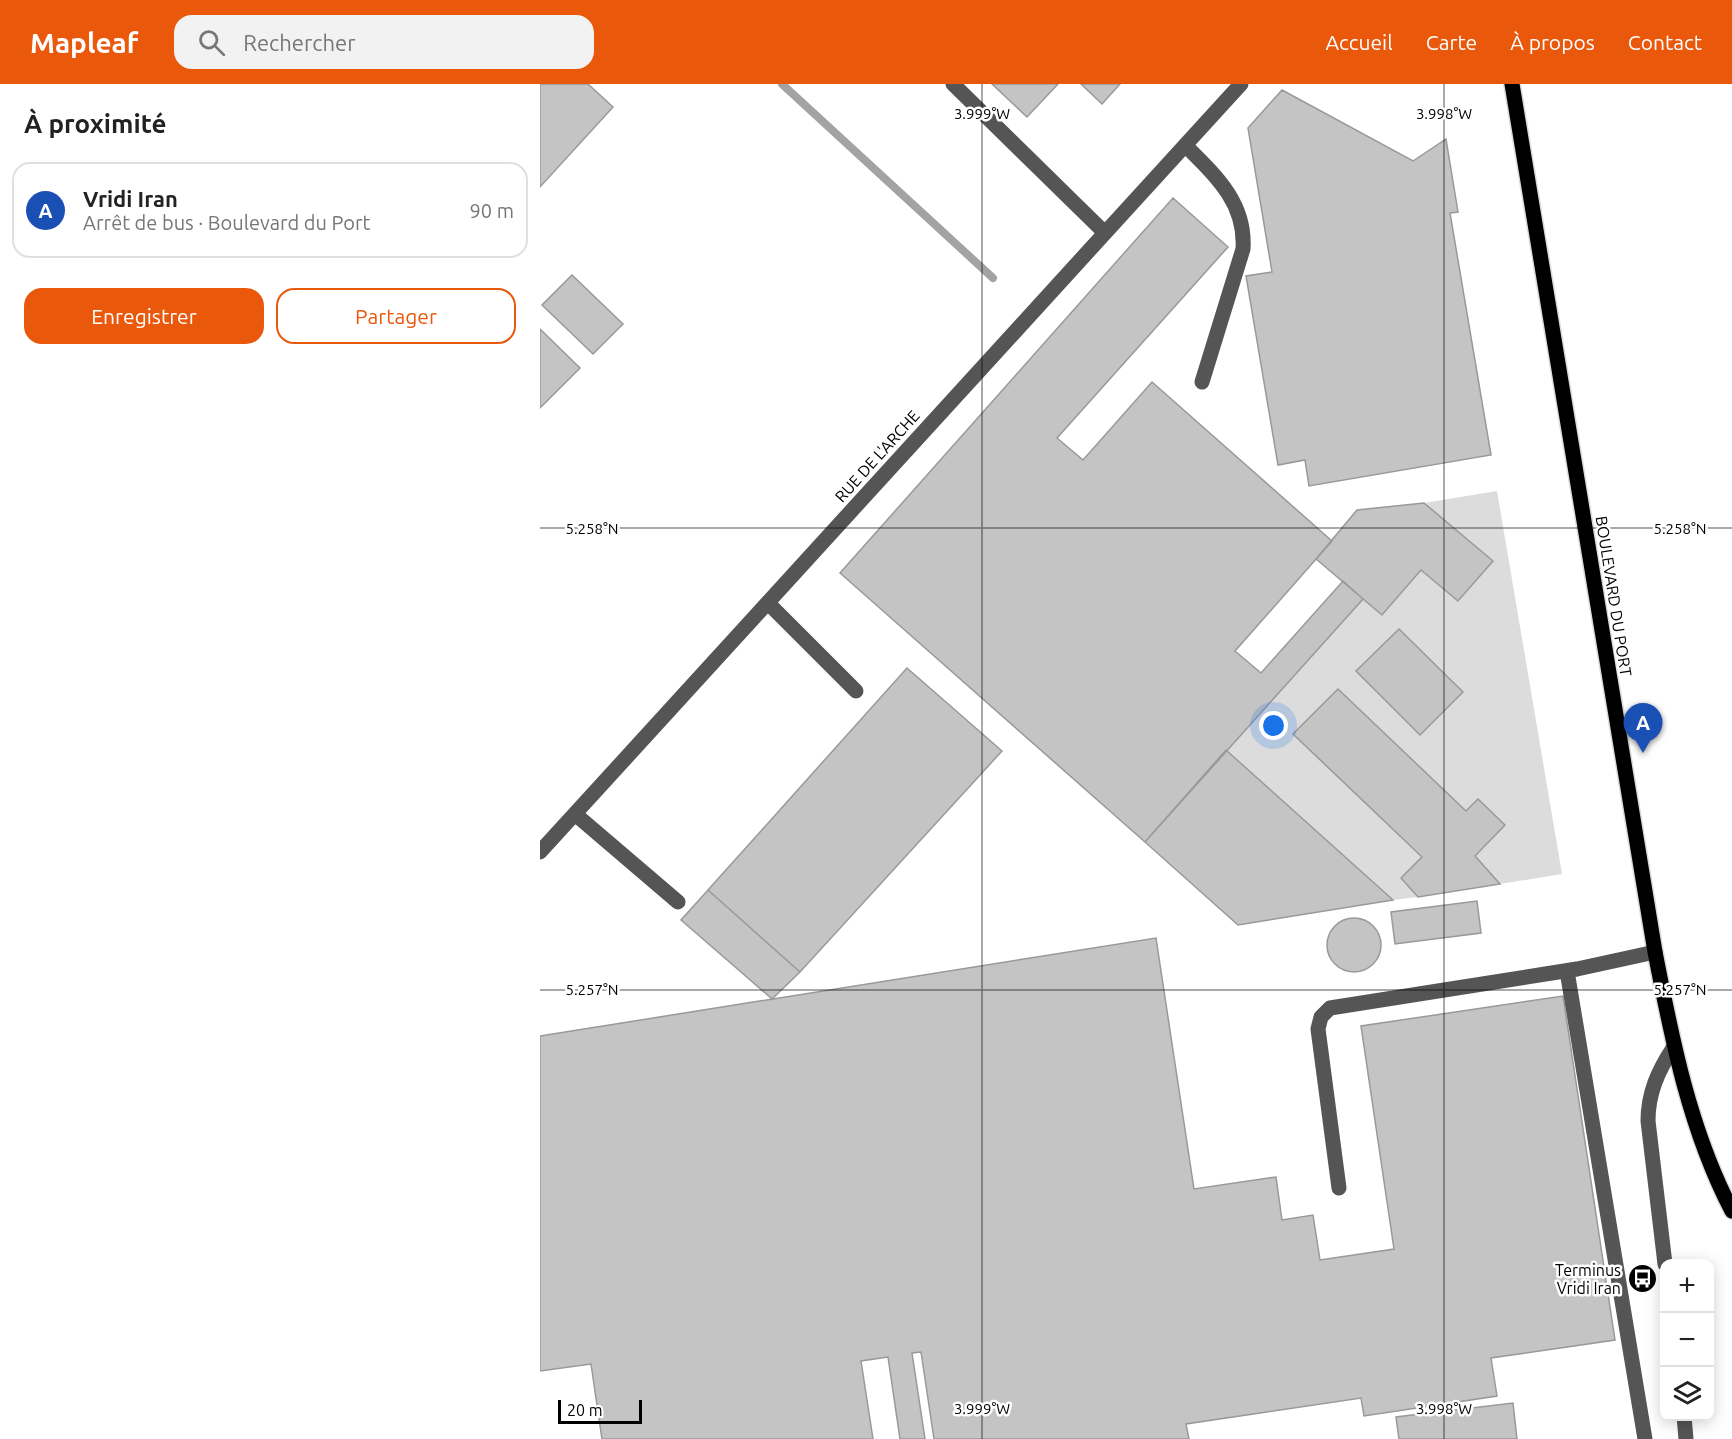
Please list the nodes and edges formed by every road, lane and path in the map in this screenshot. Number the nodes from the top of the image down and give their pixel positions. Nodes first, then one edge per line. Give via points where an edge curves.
1 (953, 84) edge
2 (1241, 84) edge
3 (1512, 84) edge
4 (1185, 145) junction
5 (1105, 233) junction
6 (1202, 382) dead end
7 (768, 603) junction
8 (856, 691) dead end
9 (575, 814) junction
10 (540, 852) edge
11 (678, 902) dead end
12 (1655, 952) junction
13 (1567, 971) junction
14 (1673, 1048) junction
15 (1339, 1188) dead end
16 (1732, 1212) edge
17 (1665, 1259) edge
18 (1684, 1421) edge
19 (1645, 1439) edge
20 (1686, 1439) edge

1 - 5 street
2 - 4 street, RUE DE L'ARCHE
3 - 12 main road, BOULEVARD DU PORT
4 - 5 street, RUE DE L'ARCHE
4 - 6 street via 1232,197 1244,237
5 - 7 street, RUE DE L'ARCHE
7 - 8 street
7 - 9 street, RUE DE L'ARCHE
9 - 10 street, RUE DE L'ARCHE
9 - 11 street
12 - 13 street
12 - 14 main road, BOULEVARD DU PORT
13 - 15 street via 1330,1008 1321,1017 1318,1029
13 - 19 street
14 - 16 main road, BOULEVARD DU PORT via 1707,1155
14 - 17 street via 1657,1077 1648,1106
18 - 20 street

